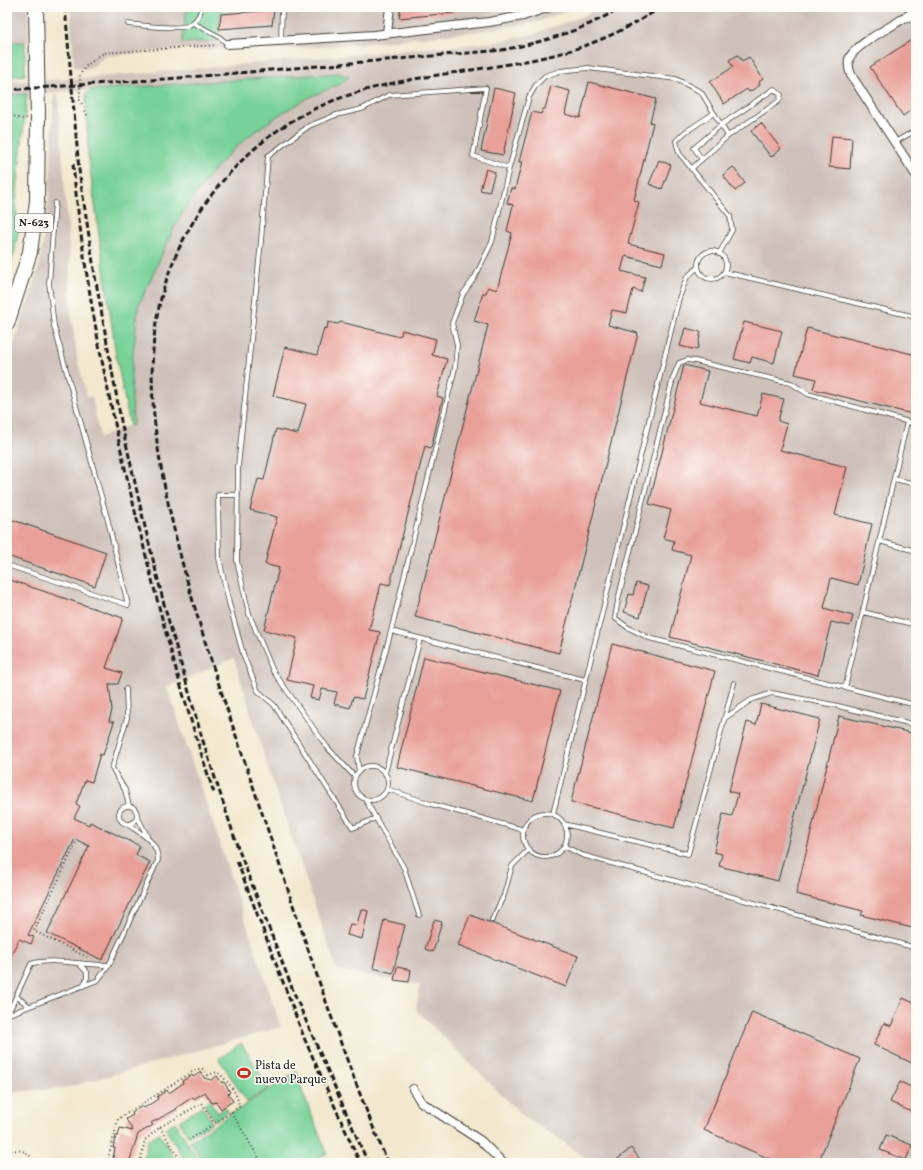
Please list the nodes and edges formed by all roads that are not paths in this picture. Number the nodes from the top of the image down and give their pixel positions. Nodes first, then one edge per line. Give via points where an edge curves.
1 (36, 7) edge
2 (43, 7) edge
3 (202, 7) edge
4 (282, 7) edge
5 (390, 7) edge
6 (549, 7) edge
7 (916, 10) edge
8 (916, 15) edge
9 (904, 18) junction
10 (193, 23) junction
11 (128, 24) dead end
12 (387, 33) junction
13 (281, 41) junction
14 (228, 44) joint
15 (714, 113) junction
16 (38, 118) junction
17 (721, 125) junction
18 (916, 130) edge
19 (728, 136) junction
20 (895, 142) junction
21 (702, 159) junction
22 (509, 168) junction
23 (691, 169) junction
24 (915, 173) edge
25 (55, 204) dead end
26 (719, 254) junction
27 (698, 267) junction
28 (724, 272) junction
29 (916, 317) edge
30 (7, 324) edge
31 (907, 422) junction
32 (916, 424) edge
33 (894, 479) junction
34 (916, 484) edge
35 (238, 495) junction
36 (879, 542) junction
37 (916, 551) edge
38 (7, 565) edge
39 (863, 612) junction
40 (916, 625) edge
41 (391, 631) junction
42 (420, 639) junction
43 (585, 680) junction
44 (734, 683) dead end
45 (845, 688) junction
46 (126, 689) dead end
47 (916, 705) edge
48 (725, 718) junction
49 (916, 725) edge
50 (359, 772) junction
51 (385, 773) junction
52 (355, 778) junction
53 (387, 789) junction
54 (365, 799) junction
55 (129, 806) junction
56 (553, 814) junction
57 (137, 816) junction
58 (376, 818) junction
59 (127, 824) junction
60 (564, 824) junction
61 (524, 830) junction
62 (148, 838) junction
63 (564, 846) junction
64 (528, 850) junction
65 (419, 915) dead end
66 (492, 920) dead end
67 (916, 948) edge
68 (79, 964) junction
69 (109, 965) junction
70 (82, 986) junction
71 (16, 996) junction
72 (29, 1006) junction
73 (7, 1015) edge
74 (413, 1088) dead end
75 (503, 1163) edge

1 - 16 highway, N-623
2 - 16 highway, N-623 via 43,74
3 - 10 lane via 201,13
4 - 13 lane
5 - 12 street
6 - 12 street via 523,16
7 - 9 street
8 - 9 street
9 - 20 street via 856,50 849,62 851,75
10 - 11 lane via 179,27
10 - 14 lane
12 - 13 street
13 - 14 street
15 - 17 lane
15 - 22 lane via 701,92 676,79 588,68 560,70 544,76 529,97
15 - 23 lane via 676,141 679,153
16 - 30 highway, N-623 via 37,194 30,252
17 - 19 lane
17 - 19 lane via 774,89 781,95 778,101
17 - 21 lane via 694,148
18 - 20 lane
19 - 21 lane
20 - 24 street
21 - 23 lane
22 - 35 lane via 473,156 486,88 389,95 362,109 336,115 308,126 268,156 238,467
22 - 41 lane via 492,242 475,277 463,294 452,323 457,345 455,368
23 - 26 lane via 725,209 732,223 732,230
25 - 38 lane via 49,283 54,326 108,521 128,605
26 - 27 lane via 711,252 703,255
26 - 28 lane via 725,261
27 - 28 lane via 702,275 710,279 719,277
27 - 43 lane via 687,276 679,298
28 - 29 lane
31 - 32 lane
31 - 33 lane
31 - 45 lane via 808,394 791,383 695,361 679,363 673,378 618,600 615,618 649,638
33 - 34 lane
33 - 36 lane
35 - 52 lane via 238,561 249,614 273,671 327,746
35 - 58 lane via 218,495 219,558 244,657 258,690 274,705 353,828
36 - 37 lane
36 - 39 lane
39 - 40 lane
39 - 45 lane
41 - 42 lane
41 - 50 lane via 357,756
42 - 43 lane
42 - 51 lane
43 - 56 lane
44 - 48 lane
45 - 47 lane
46 - 55 lane via 127,718 112,768 125,790
48 - 49 lane via 752,700 772,693
48 - 60 lane via 688,854
50 - 51 lane via 370,766 377,767
50 - 52 lane
51 - 53 lane
52 - 54 lane via 356,790
53 - 54 lane via 378,799
53 - 61 lane
54 - 58 lane
55 - 57 lane via 135,810
55 - 59 lane via 122,808 119,814 121,821
56 - 60 lane
56 - 61 lane via 541,813 532,818
57 - 59 lane via 133,822
57 - 62 lane
58 - 65 lane via 404,868
59 - 62 lane
60 - 63 lane via 567,839
61 - 64 lane via 524,841
62 - 69 lane via 157,849 157,866
63 - 64 lane via 552,856 540,857
63 - 67 lane via 582,855
64 - 66 lane via 512,866 504,895
68 - 69 lane
68 - 70 lane via 86,972 87,978
68 - 71 lane via 31,964
69 - 70 lane via 98,980
70 - 72 lane
71 - 72 lane
71 - 73 lane
72 - 73 lane
74 - 75 street via 421,1102 481,1141

